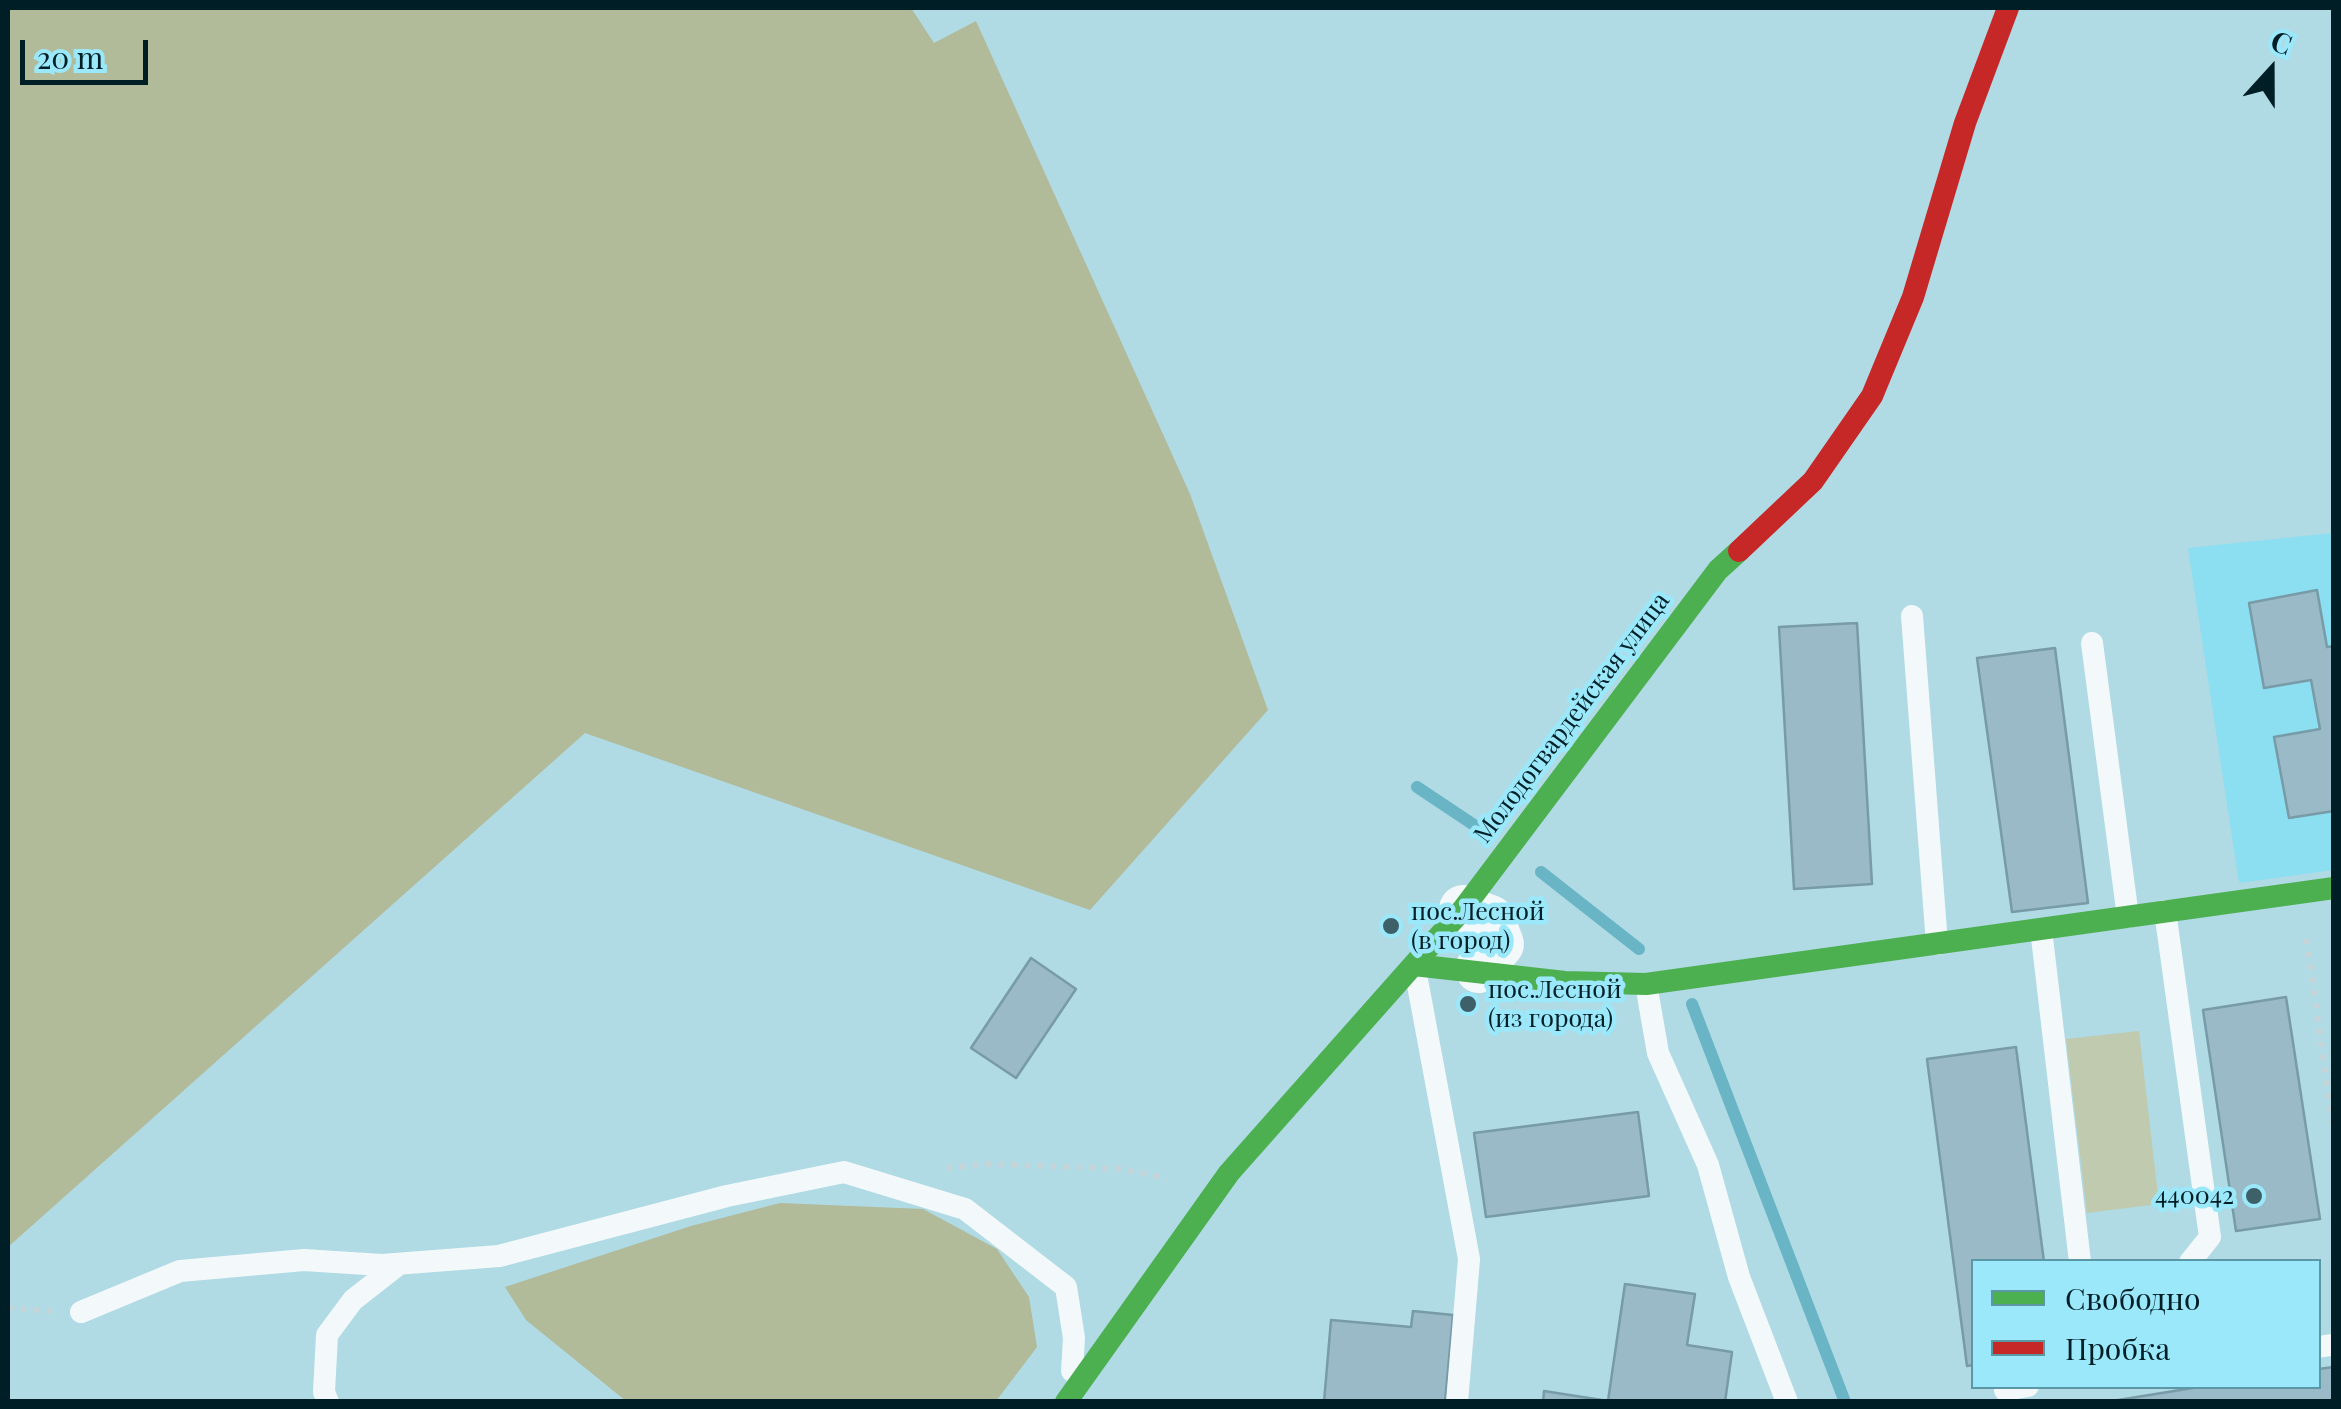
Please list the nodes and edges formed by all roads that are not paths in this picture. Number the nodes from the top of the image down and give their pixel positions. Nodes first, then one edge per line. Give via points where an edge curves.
1 (2008, 8) edge
2 (1912, 616) dead end
3 (2092, 643) dead end
4 (2334, 888) edge
5 (1463, 909) junction
6 (2164, 911) junction
7 (2128, 917) junction
8 (2041, 929) junction
9 (1937, 944) junction
10 (1414, 965) junction
11 (1479, 969) junction
12 (1646, 984) junction
13 (2080, 1259) edge
14 (2192, 1259) edge
15 (399, 1264) junction
16 (81, 1312) road end
17 (1068, 1399) edge
18 (328, 1402) edge
19 (1457, 1402) edge
20 (1787, 1402) edge

1 - 5 street, Молодогвардейская улица via 1913,297 1872,396 1813,481 1718,570
2 - 9 lane
3 - 7 lane
4 - 6 street
5 - 10 street, Молодогвардейская улица
5 - 11 street via 1490,919 1500,944
6 - 7 street
6 - 14 lane via 2210,1237
7 - 8 street
8 - 9 street
8 - 13 lane
9 - 12 street
10 - 11 street
10 - 17 street, Молодогвардейская улица via 1218,1189
10 - 19 lane via 1469,1258
11 - 12 street via 1565,982
12 - 20 lane via 1658,1053 1708,1165 1739,1277
15 - 16 lane via 304,1260 180,1272
15 - 17 lane via 499,1256 844,1172 965,1209 1066,1287 1074,1338
15 - 18 lane via 353,1300 326,1335

